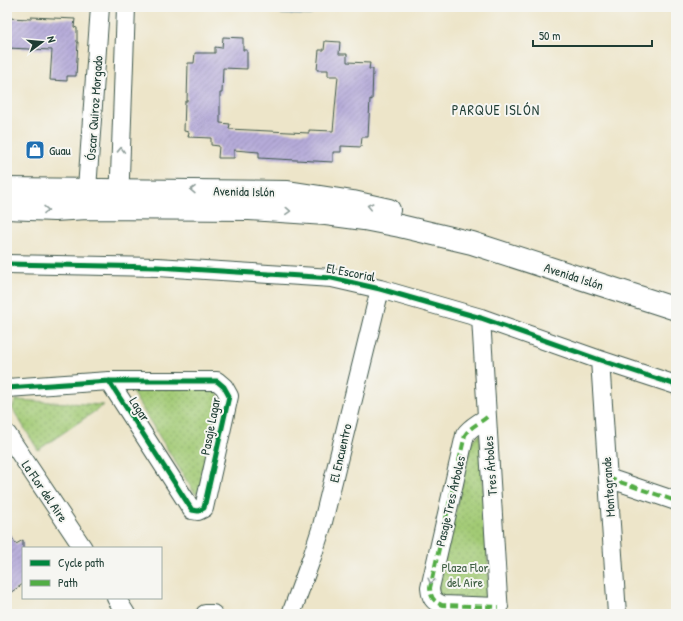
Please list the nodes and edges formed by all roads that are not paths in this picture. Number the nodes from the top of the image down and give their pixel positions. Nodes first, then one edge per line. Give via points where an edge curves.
1 (100, 7) edge
2 (126, 7) edge
3 (7, 189) edge
4 (87, 198) junction
5 (119, 199) junction
6 (7, 208) edge
7 (7, 264) edge
8 (380, 289) junction
9 (676, 309) edge
10 (481, 318) junction
11 (600, 360) junction
12 (109, 381) junction
13 (676, 385) edge
14 (7, 388) edge
15 (487, 417) junction
16 (7, 434) edge
17 (608, 478) junction
18 (676, 501) edge
19 (198, 510) joint
20 (82, 547) edge
21 (117, 599) edge
22 (499, 611) edge
23 (126, 614) edge
24 (205, 614) edge
25 (213, 614) edge
26 (291, 614) edge
27 (617, 614) edge

1 - 4 street, Óscar Quiroz Morgado
5 -> 2 street, Óscar Quiroz Morgado
3 - 4 main road, Avenida Islón
4 - 5 main road, Avenida Islón
6 -> 4 main road, Avenida Islón via 54,210
5 - 9 main road, Avenida Islón via 326,214 400,226 472,244
7 - 8 street, El Escorial via 157,267 303,276 332,278
8 - 10 street, El Escorial
8 - 26 street, El Encuentro via 322,526
10 - 11 street, El Escorial
10 - 15 street, Tres Árboles
11 - 13 street, El Escorial
11 - 17 street, Montegrande
12 - 14 street
12 - 19 street, Lagar via 192,510
12 - 19 street, Pasaje Lagar via 217,381 224,387 229,396 204,508
15 - 22 street, Tres Árboles
15 -> 22 street, Pasaje Tres Árboles via 465,435 430,588 434,601 442,605
16 - 20 street, La Flor del Aire
17 - 18 street
17 - 27 street, Montegrande
21 - 23 street
24 - 25 street

